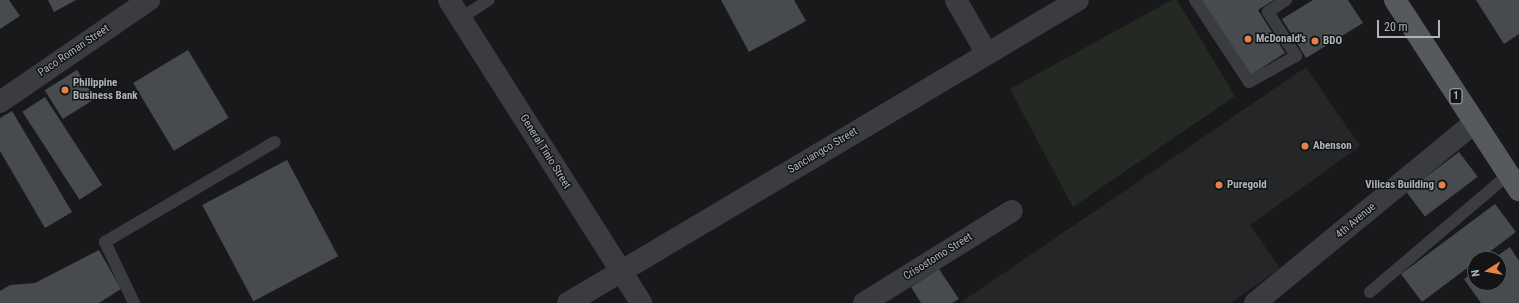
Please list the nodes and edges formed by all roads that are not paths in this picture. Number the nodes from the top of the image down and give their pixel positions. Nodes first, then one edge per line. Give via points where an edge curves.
1 (149, 0) edge
2 (450, 0) edge
3 (489, 0) edge
4 (956, 0) edge
5 (1078, 0) edge
6 (1195, 0) edge
7 (1286, 0) edge
8 (1395, 0) edge
9 (461, 18) junction
10 (987, 54) junction
11 (0, 102) edge
12 (1474, 123) junction
13 (275, 142) dead end
14 (1514, 182) edge
15 (1012, 212) dead end
16 (620, 272) junction
17 (1370, 292) dead end
18 (134, 303) edge
19 (568, 303) edge
20 (641, 303) edge
21 (864, 303) edge
22 (1255, 303) edge

1 - 11 street, Paco Roman Street
2 - 9 street, General Tinio Street
3 - 9 lane
4 - 10 street
5 - 10 street, Sanciangco Street
6 - 7 lane via 1249,82 1296,56 1268,12
8 - 12 main road, 1
9 - 16 street, General Tinio Street
10 - 16 street, Sanciangco Street
12 - 14 main road, 1
12 - 22 street, 4th Avenue
13 - 18 lane via 105,242
14 - 17 lane
15 - 21 street, Crisostomo Street
16 - 19 street, Sanciangco Street
16 - 20 street, General Tinio Street

